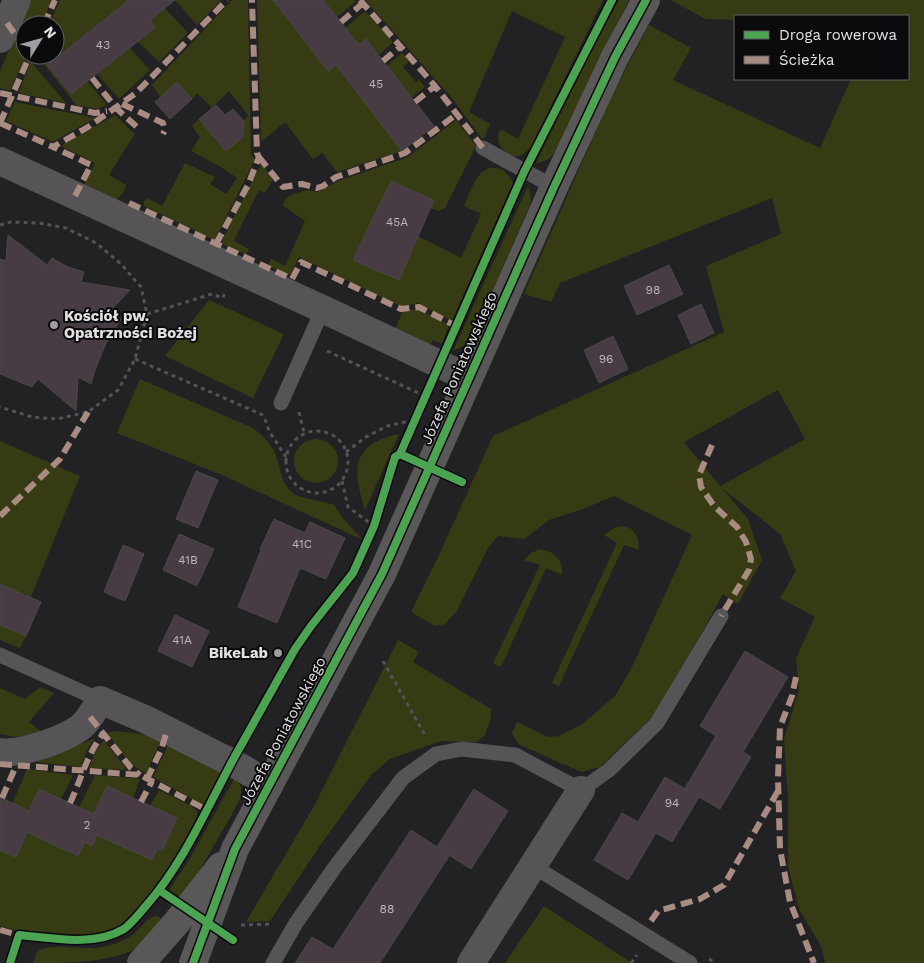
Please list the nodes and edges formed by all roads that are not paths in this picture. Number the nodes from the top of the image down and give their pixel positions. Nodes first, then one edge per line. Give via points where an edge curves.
1 (17, 0) edge
2 (646, 0) edge
3 (0, 39) edge
4 (483, 148) dead end
5 (0, 162) edge
6 (554, 186) junction
7 (323, 309) junction
8 (469, 378) junction
9 (281, 403) dead end
10 (721, 616) dead end
11 (0, 655) edge
12 (100, 700) junction
13 (0, 752) edge
14 (269, 786) junction
15 (581, 790) junction
16 (235, 849) junction
17 (533, 866) junction
18 (696, 958) edge
19 (141, 963) edge
20 (193, 963) edge
21 (273, 963) edge
22 (471, 963) edge

1 - 3 street
2 - 6 street, Józefa Poniatowskiego via 615,57
4 - 6 lane
5 - 7 street
6 - 8 street, Józefa Poniatowskiego
7 - 8 street
7 - 9 lane
8 - 14 street, Józefa Poniatowskiego via 382,574
10 - 15 lane via 657,723 609,770
11 - 12 lane
12 - 13 street via 85,724 73,732 23,751
12 - 14 street via 244,769
14 - 16 street, Józefa Poniatowskiego
15 - 17 street
15 - 21 lane via 514,755 462,749 436,754 402,778 335,867
16 - 19 street, Józefa Poniatowskiego
16 - 20 street, Józefa Poniatowskiego
17 - 18 lane
17 - 22 street

